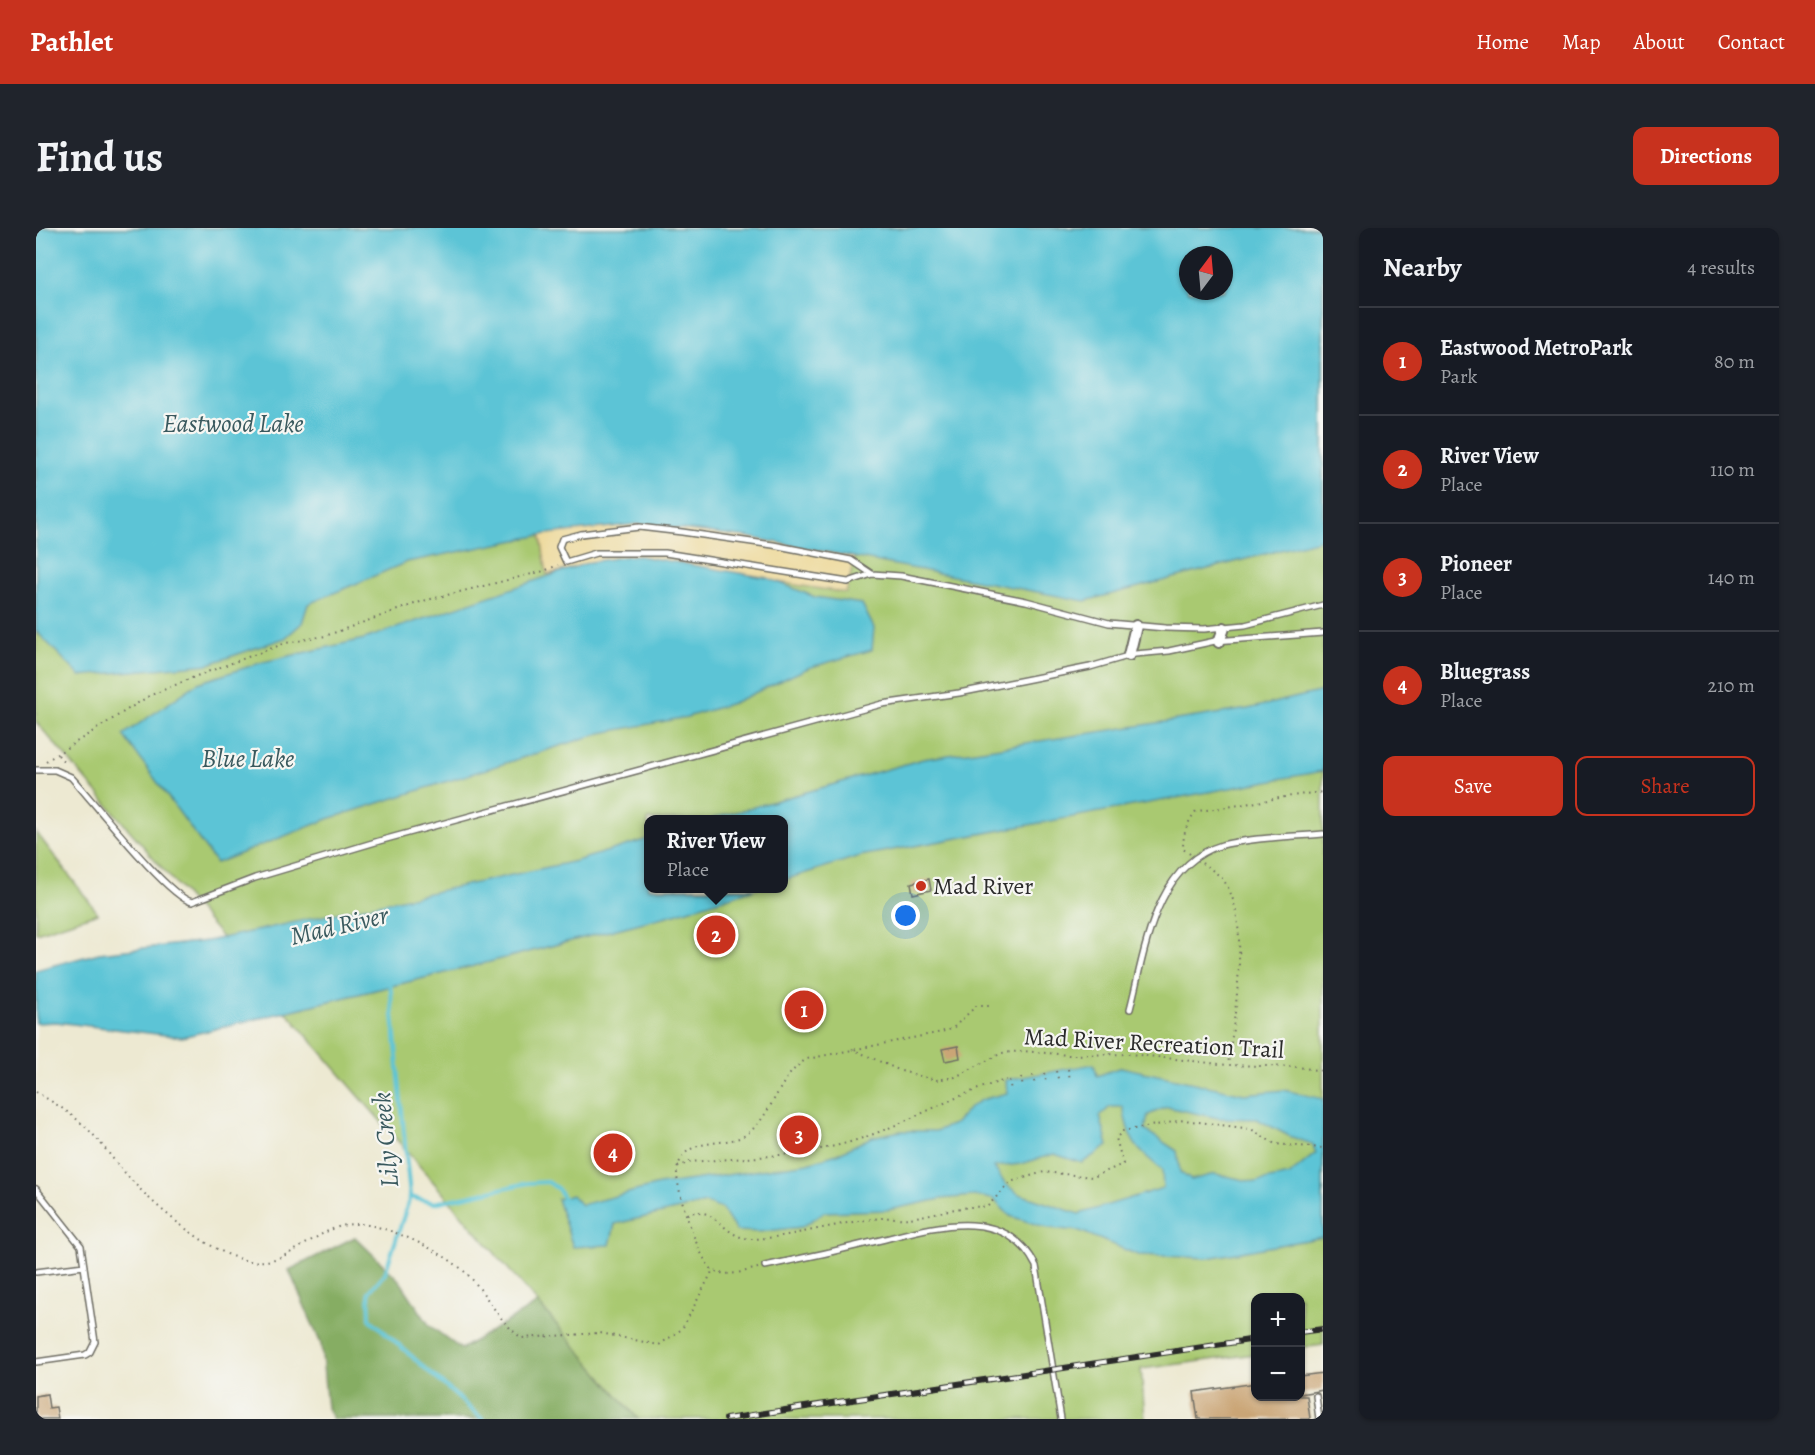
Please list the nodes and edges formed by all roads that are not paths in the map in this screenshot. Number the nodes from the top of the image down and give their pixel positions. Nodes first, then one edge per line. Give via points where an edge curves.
1 (872, 574) junction
2 (1323, 605) edge
3 (1136, 626) junction
4 (1224, 628) junction
5 (1323, 633) edge
6 (1219, 642) junction
7 (1130, 655) junction
8 (36, 770) edge
9 (1323, 834) edge
10 (1130, 1009) dead end
11 (36, 1189) edge
12 (84, 1266) junction
13 (765, 1266) road end
14 (36, 1272) edge
15 (36, 1362) edge
16 (1316, 1396) dead end
17 (1061, 1419) edge
18 (1319, 1419) edge

1 - 1 lane via 851,560 639,527 581,534 562,539 559,547 566,562 596,553 636,552 675,554 848,582
1 - 3 lane via 901,576
2 - 4 lane
3 - 4 lane
3 - 7 street
4 - 6 street
5 - 6 lane
6 - 7 lane
7 - 8 lane via 1079,669 849,712 379,842 255,878 192,902 181,898 163,881 71,777 55,770
9 - 10 lane via 1222,846 1196,859 1175,879 1155,913
11 - 12 lane via 77,1238
12 - 14 lane
12 - 15 lane via 93,1347 85,1355
13 - 17 lane via 947,1224 975,1224 1002,1234 1026,1250 1036,1266
16 - 18 lane

